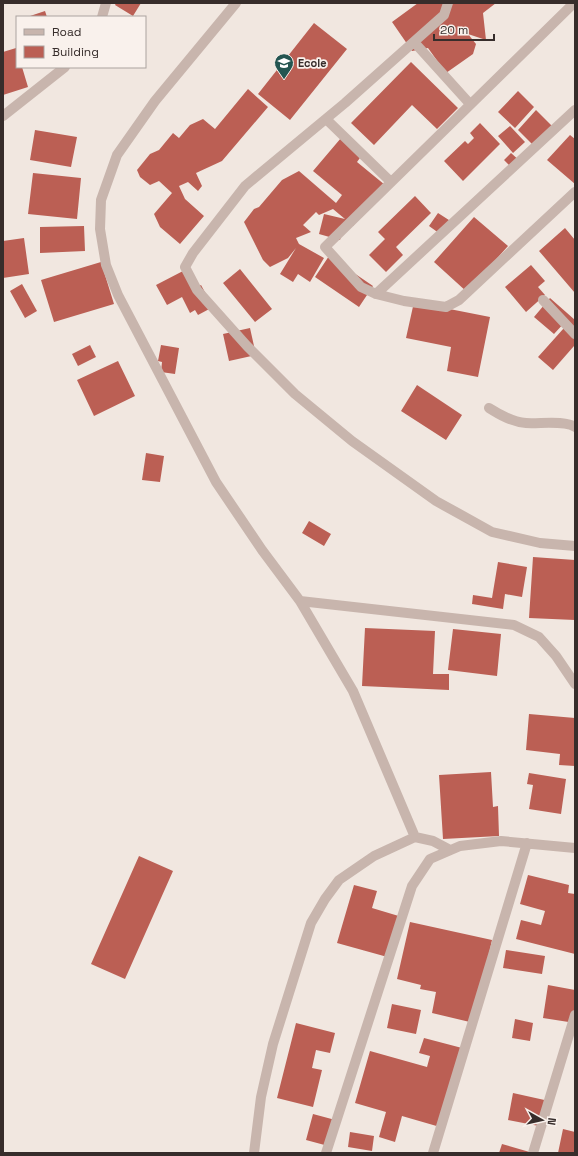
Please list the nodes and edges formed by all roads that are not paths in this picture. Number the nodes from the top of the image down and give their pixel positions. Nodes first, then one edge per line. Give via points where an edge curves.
1 (106, 3) edge
2 (236, 3) edge
3 (448, 3) edge
4 (574, 3) edge
5 (102, 16) edge
6 (414, 42) junction
7 (64, 68) edge
8 (470, 104) junction
9 (575, 110) edge
10 (3, 116) edge
11 (326, 118) junction
12 (391, 182) junction
13 (575, 192) edge
14 (376, 294) junction
15 (543, 300) dead end
16 (575, 334) edge
17 (489, 408) dead end
18 (575, 428) edge
19 (575, 546) edge
20 (300, 601) junction
21 (575, 684) edge
22 (415, 837) junction
23 (526, 843) junction
24 (575, 848) edge
25 (450, 850) junction
26 (575, 1015) edge
27 (254, 1153) edge
28 (326, 1153) edge
29 (433, 1153) edge
30 (532, 1153) edge

1 - 5 street
2 - 20 street via 155,101 117,155 101,200 100,229 106,265 118,295 216,482
3 - 6 street via 444,15
4 - 8 street
6 - 8 street
6 - 11 street
7 - 10 street
8 - 12 street
9 - 14 street
11 - 12 street
11 - 19 street via 245,186 193,253 185,266 197,290 247,346 295,394 352,441 436,501 492,532 540,544
12 - 14 street via 325,247 361,287
13 - 14 street via 459,300 446,307
15 - 16 street
17 - 18 street via 504,417 525,423 555,423 572,425
20 - 21 street via 514,625 539,637
20 - 22 street via 353,691
22 - 25 street via 433,840
22 - 27 street via 374,856 339,880 311,923 273,1044 261,1097
23 - 24 street
23 - 25 street via 501,842 460,846
23 - 29 street
25 - 28 street via 430,859 412,886
26 - 30 street

